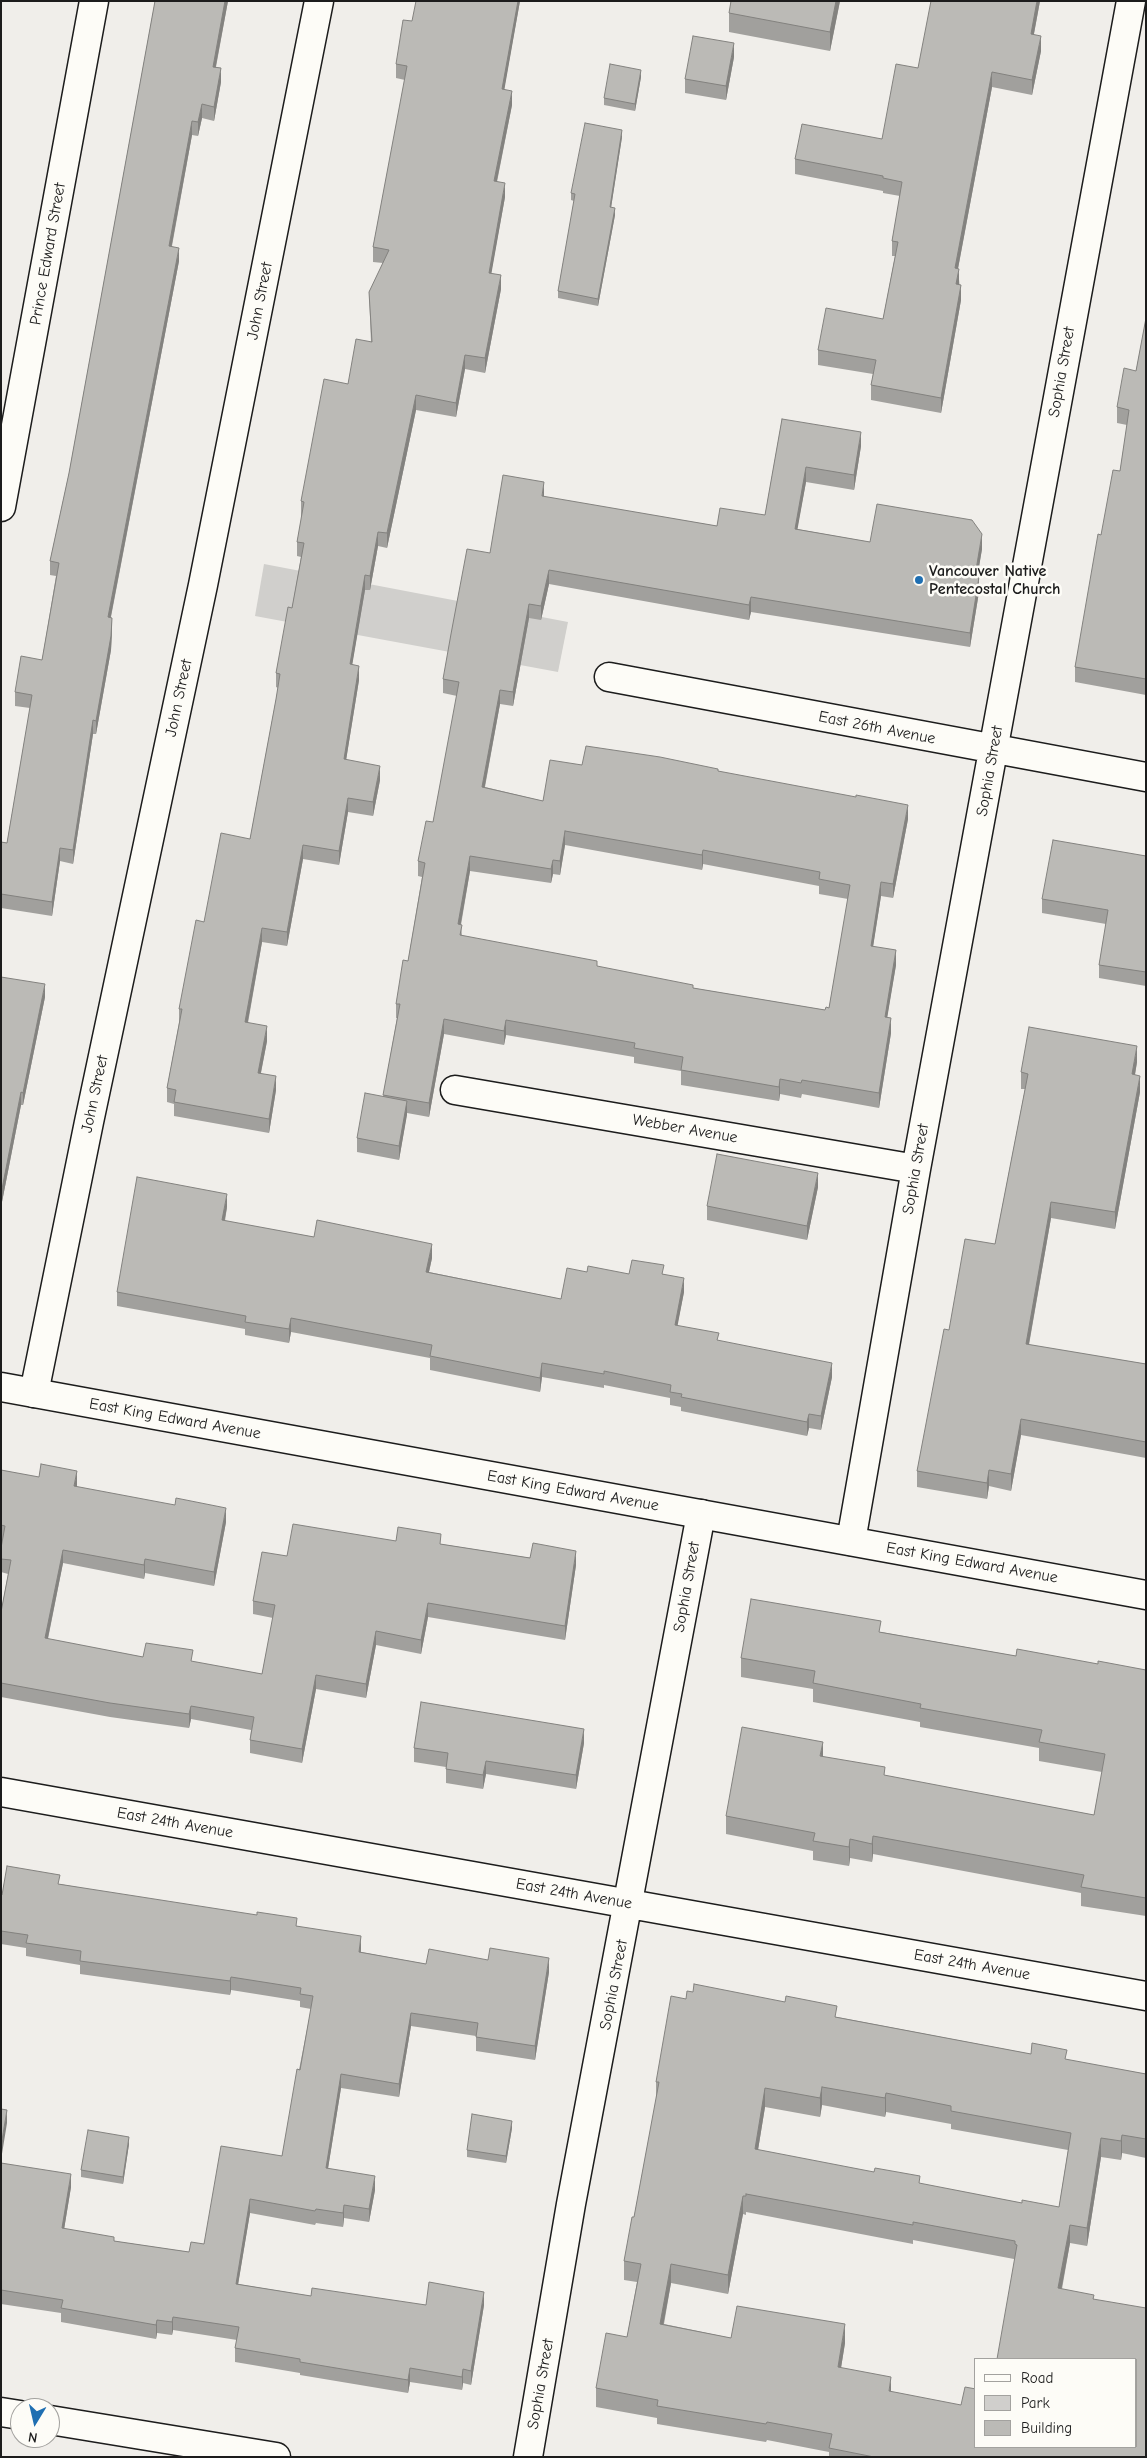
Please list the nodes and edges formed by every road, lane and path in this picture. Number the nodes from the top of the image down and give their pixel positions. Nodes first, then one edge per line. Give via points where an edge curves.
1 (94, 1) edge
2 (319, 1) edge
3 (1131, 1) edge
4 (4, 477) edge
5 (1, 507) edge
6 (609, 677) dead end
7 (994, 749) junction
8 (1146, 777) edge
9 (455, 1090) dead end
10 (916, 1168) junction
11 (1, 1387) edge
12 (34, 1393) junction
13 (701, 1514) junction
14 (851, 1541) junction
15 (1146, 1595) edge
16 (1, 1792) edge
17 (629, 1904) junction
18 (1146, 1996) edge
19 (60, 2422) edge
20 (276, 2457) edge
21 (528, 2457) edge

1 - 4 street, Prince Edward Street
2 - 12 street, John Street via 203,585
3 - 7 street, Sophia Street
4 - 5 street, Prince Edward Street
6 - 7 street, East 26th Avenue
7 - 8 street, East 26th Avenue
7 - 10 street, Sophia Street
9 - 10 street, Webber Avenue
10 - 14 street, Sophia Street
11 - 12 street, East King Edward Avenue
12 - 13 street, East King Edward Avenue
13 - 14 street, East King Edward Avenue
13 - 17 street, Sophia Street
14 - 15 street, East King Edward Avenue
16 - 17 street, East 24th Avenue
17 - 18 street, East 24th Avenue
17 - 21 street, Sophia Street via 571,2204
19 - 20 street

